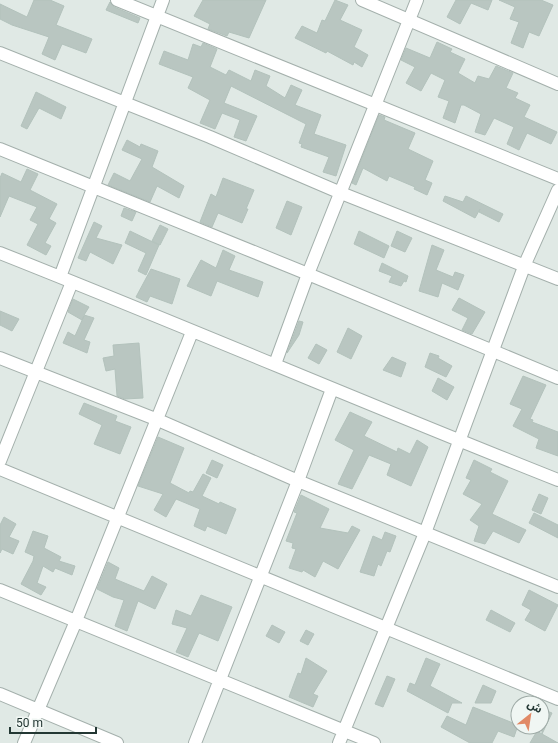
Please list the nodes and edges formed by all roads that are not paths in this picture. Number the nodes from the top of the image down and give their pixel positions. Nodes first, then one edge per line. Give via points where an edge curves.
1 (117, 0) edge
2 (163, 0) edge
3 (362, 0) edge
4 (417, 0) edge
5 (157, 17) junction
6 (408, 20) junction
7 (0, 54) edge
8 (558, 84) edge
9 (124, 103) junction
10 (376, 104) junction
11 (0, 149) edge
12 (558, 178) edge
13 (94, 188) junction
14 (558, 190) edge
15 (341, 193) junction
16 (0, 253) edge
17 (525, 264) junction
18 (308, 274) junction
19 (60, 277) junction
20 (558, 279) edge
21 (72, 282) junction
22 (192, 332) junction
23 (492, 351) junction
24 (0, 358) edge
25 (275, 364) junction
26 (36, 373) junction
27 (558, 378) edge
28 (332, 390) junction
29 (158, 420) junction
30 (458, 440) junction
31 (0, 461) edge
32 (0, 469) edge
33 (558, 480) edge
34 (298, 481) junction
35 (117, 517) junction
36 (424, 533) junction
37 (260, 577) junction
38 (558, 587) edge
39 (0, 590) edge
40 (76, 621) junction
41 (386, 628) junction
42 (220, 679) junction
43 (0, 694) edge
44 (558, 699) edge
45 (39, 710) junction
46 (344, 730) junction
47 (24, 743) edge
48 (117, 743) edge
49 (195, 743) edge
50 (339, 743) edge
51 (374, 743) edge

1 - 5 street
2 - 5 street
3 - 6 street
4 - 6 street
5 - 9 street
5 - 10 street
6 - 8 street
6 - 10 street
7 - 9 street
9 - 13 street
9 - 15 street
10 - 12 street
10 - 15 street
11 - 13 street
13 - 18 street
13 - 19 street
14 - 17 street
15 - 17 street
15 - 18 street
16 - 19 street
17 - 20 street
17 - 23 street
18 - 23 street
18 - 25 street
19 - 21 street
21 - 22 street
21 - 26 street
22 - 25 street
22 - 29 street
23 - 27 street
23 - 30 street
24 - 26 street
25 - 28 street
26 - 29 street
26 - 31 street
28 - 30 street
28 - 34 street
29 - 34 street
29 - 35 street
30 - 33 street
30 - 36 street
32 - 35 street
34 - 36 street
34 - 37 street
35 - 37 street
35 - 40 street
36 - 38 street
36 - 41 street
37 - 41 street
37 - 42 street
39 - 40 street
40 - 42 street
40 - 45 street
41 - 44 street
41 - 46 street
42 - 46 street
42 - 49 street
43 - 45 street
45 - 47 street
45 - 48 street
46 - 50 street
46 - 51 street

